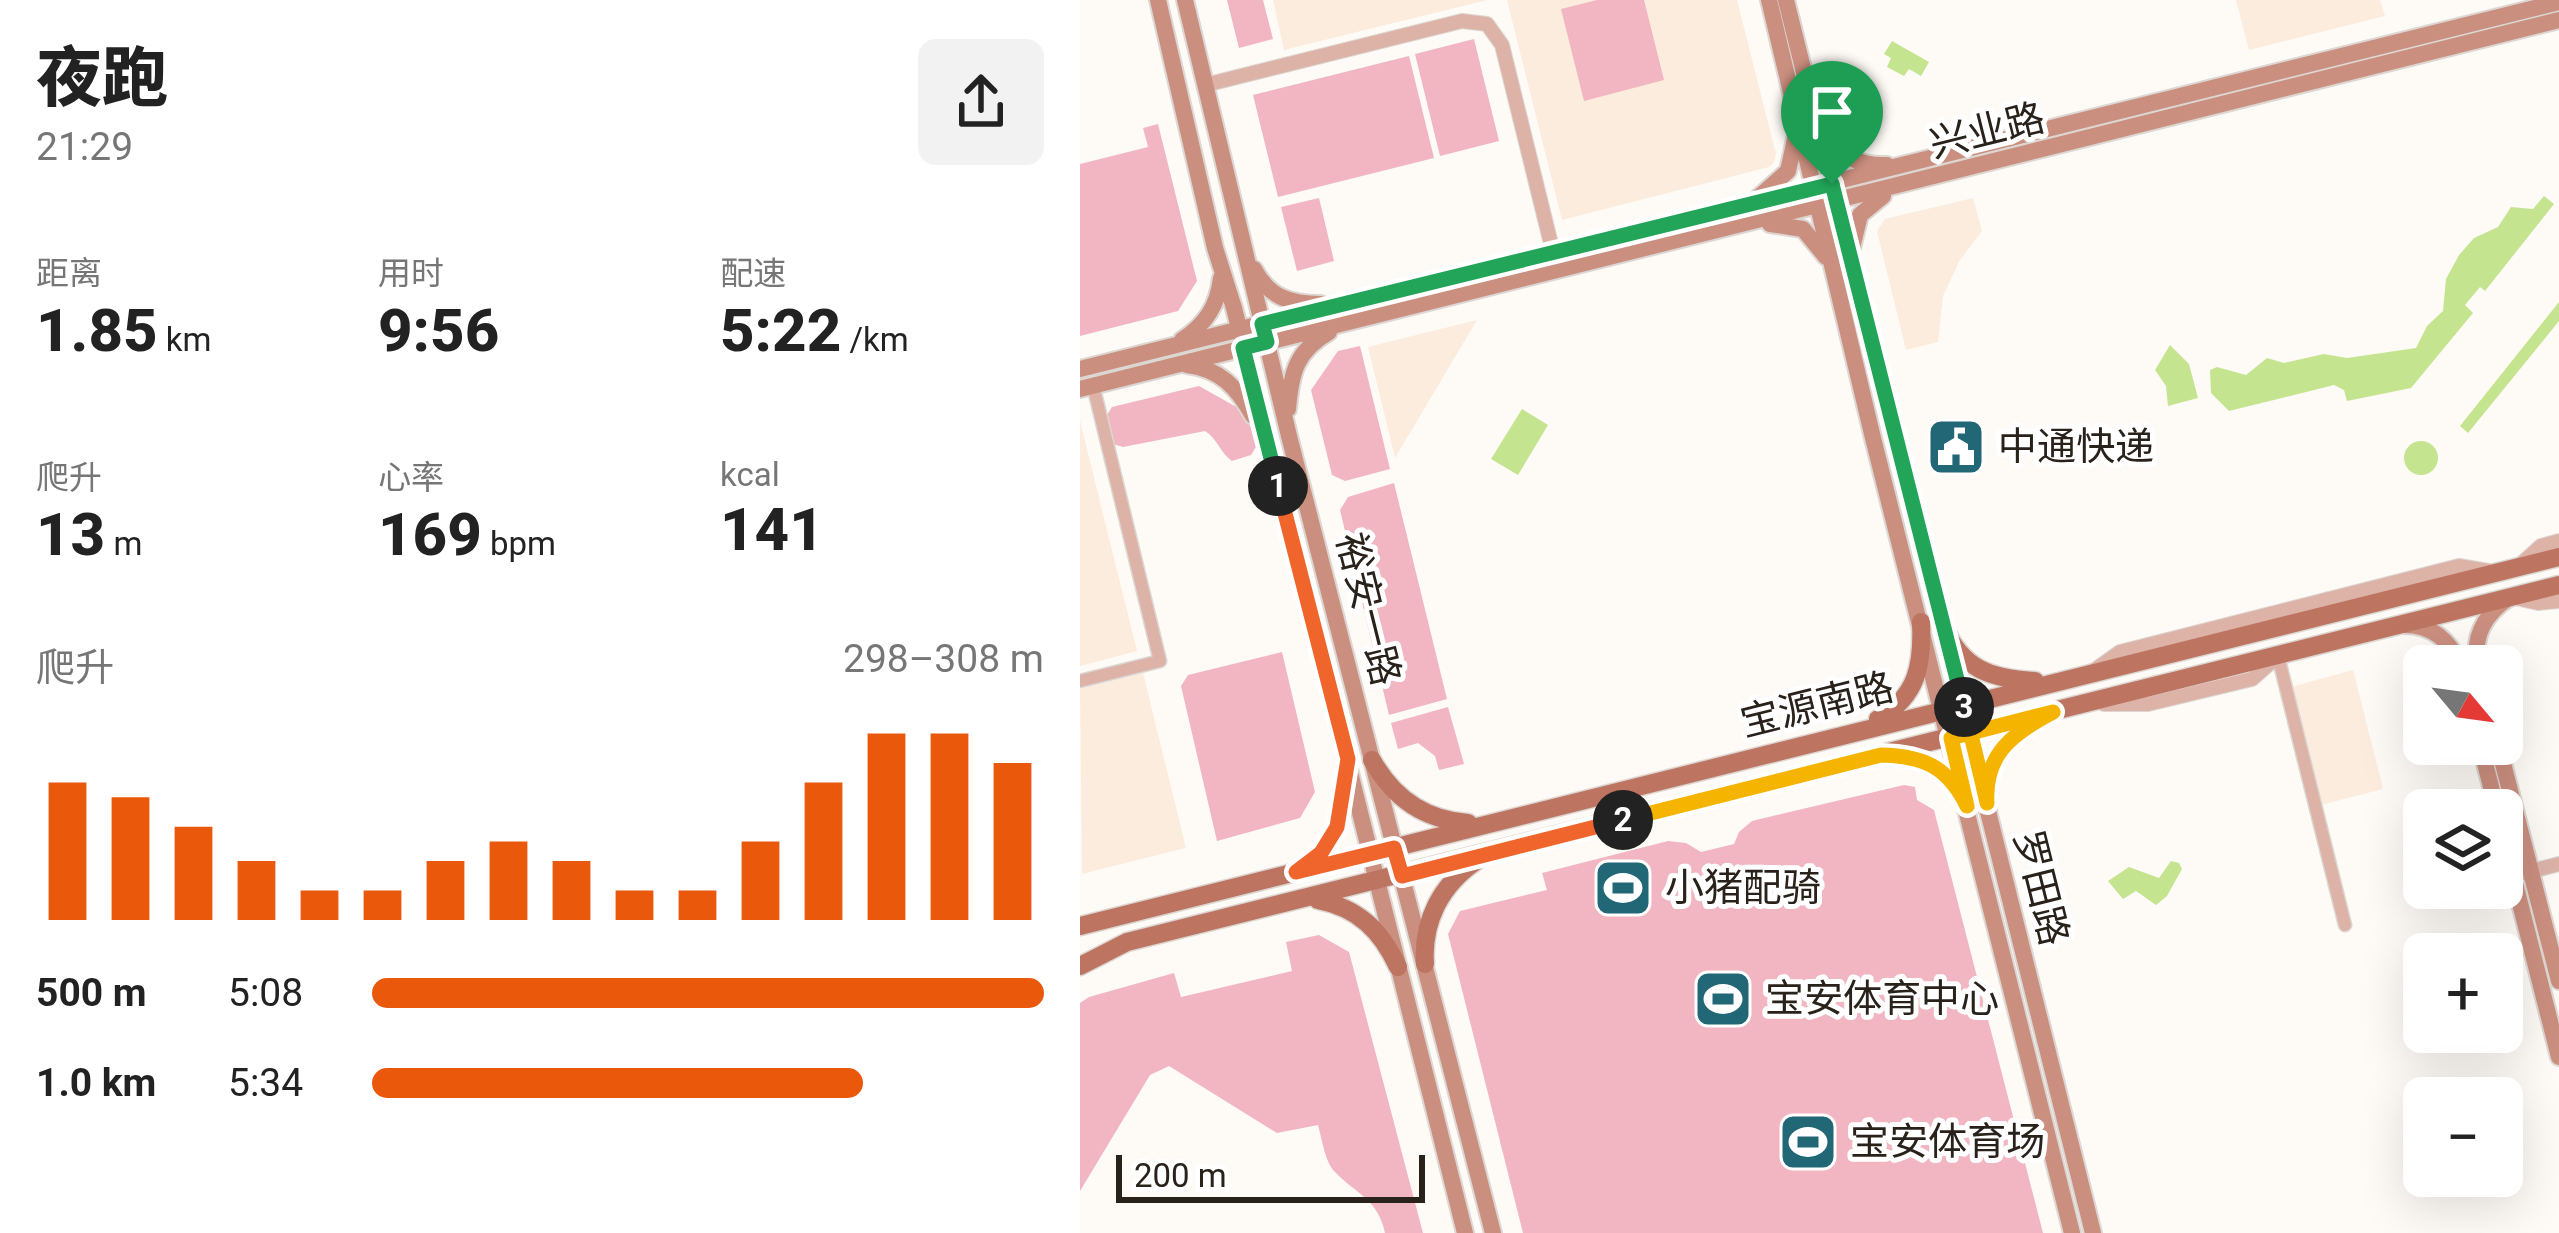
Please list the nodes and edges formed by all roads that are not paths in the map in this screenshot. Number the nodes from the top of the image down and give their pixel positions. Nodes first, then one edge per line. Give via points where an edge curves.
1 (1158, 0) edge
2 (1185, 0) edge
3 (1768, 0) edge
4 (1786, 0) edge
5 (2559, 2) edge
6 (2559, 20) edge
7 (2469, 34) junction
8 (1205, 85) junction
9 (1805, 114) junction
10 (1912, 174) junction
11 (1825, 196) junction
12 (1742, 216) junction
13 (1243, 242) junction
14 (1215, 248) junction
15 (1553, 252) junction
16 (1845, 275) junction
17 (1360, 310) junction
18 (1264, 333) junction
19 (1241, 339) junction
20 (1167, 347) junction
21 (1174, 365) junction
22 (1080, 369) edge
23 (1086, 387) edge
24 (1288, 436) junction
25 (1265, 438) junction
26 (2559, 541) edge
27 (2559, 556) edge
28 (2519, 566) junction
29 (2559, 585) edge
30 (2511, 597) junction
31 (2559, 601) edge
32 (1921, 622) junction
33 (1944, 626) junction
34 (2397, 626) junction
35 (2447, 645) edge
36 (2475, 645) edge
37 (2278, 656) junction
38 (1080, 681) edge
39 (2058, 681) junction
40 (1953, 706) junction
41 (2053, 712) junction
42 (1861, 728) junction
43 (1971, 733) junction
44 (1951, 738) junction
45 (1881, 755) junction
46 (1348, 759) junction
47 (1372, 760) junction
48 (1977, 804) junction
49 (1485, 823) junction
50 (1394, 848) junction
51 (1372, 853) junction
52 (1493, 853) junction
53 (2559, 864) edge
54 (1296, 872) junction
55 (2523, 874) edge
56 (1402, 876) junction
57 (2523, 877) edge
58 (2523, 879) edge
59 (1378, 882) junction
60 (1307, 899) junction
61 (1136, 909) junction
62 (1080, 912) edge
63 (2345, 925) dead end
64 (1080, 926) edge
65 (1127, 942) junction
66 (1080, 948) edge
67 (1425, 964) junction
68 (1080, 966) edge
69 (1398, 967) junction
70 (2559, 981) edge
71 (2559, 1057) edge
72 (1465, 1233) edge
73 (1493, 1233) edge
74 (2072, 1233) edge
75 (2092, 1233) edge

1 - 14 main road, 裕安一路
2 - 8 main road, 裕安一路
3 - 9 main road, 罗田路
4 - 9 main road, 罗田路
5 - 7 main road, 兴业路
6 - 7 main road, 兴业路
7 - 10 main road, 兴业路
8 - 13 main road, 裕安一路
8 - 15 street via 1462,21 1487,24 1502,45
9 - 10 main road via 1852,160
9 - 11 main road, 罗田路
9 - 12 main road via 1788,171
10 - 11 main road, 兴业路
10 - 16 main road via 1860,215
11 - 12 main road, 兴业路
11 - 16 main road, 罗田路
12 - 15 main road, 兴业路
12 - 16 main road via 1803,230
12 - 17 main road, 兴业路
13 - 17 main road via 1255,273 1279,298
13 - 18 main road, 裕安一路
14 - 19 main road, 裕安一路
14 - 20 main road via 1215,305 1196,330
15 - 17 main road, 兴业路
16 - 32 main road, 罗田路
16 - 33 main road, 罗田路
17 - 18 main road, 兴业路
17 - 24 main road via 1297,360
18 - 19 main road, 兴业路
18 - 24 main road, 裕安一路
19 - 20 main road, 兴业路
19 - 21 main road, 兴业路
19 - 25 main road, 裕安一路
20 - 22 main road, 兴业路
21 - 23 main road, 兴业路
21 - 25 main road via 1227,380
23 - 38 street via 1160,661
24 - 47 main road, 裕安一路
25 - 46 main road, 裕安一路
26 - 28 street
27 - 28 main road, 宝源南路
28 - 39 main road, 宝源南路
29 - 30 main road, 宝源南路
30 - 31 street
30 - 34 main road, 宝源南路
30 - 36 main road
32 - 40 main road, 罗田路
32 - 42 main road via 1921,665 1910,693
33 - 39 main road via 1980,671
33 - 40 main road, 罗田路
34 - 35 main road via 2414,625
34 - 37 main road, 宝源南路
37 - 41 main road, 宝源南路
37 - 63 street
39 - 40 main road, 宝源南路
40 - 42 main road, 宝源南路
40 - 43 main road, 罗田路
40 - 44 main road, 罗田路
41 - 43 main road, 宝源南路
41 - 48 main road via 2001,747
42 - 49 main road, 宝源南路
43 - 44 main road, 宝源南路
43 - 48 main road, 罗田路
44 - 45 main road, 宝源南路
44 - 48 main road, 罗田路
45 - 48 main road via 1941,768
45 - 52 main road, 宝源南路
46 - 51 main road, 裕安一路
46 - 54 main road via 1337,827
47 - 49 main road via 1397,795 1423,812
47 - 50 main road, 裕安一路
48 - 74 main road, 罗田路
48 - 75 main road, 罗田路
49 - 50 main road, 宝源南路
50 - 51 main road, 宝源南路
50 - 56 main road, 裕安一路
51 - 54 main road, 宝源南路
51 - 59 main road, 裕安一路
52 - 56 main road, 宝源南路
52 - 67 main road via 1442,894 1426,934
53 - 55 street
54 - 61 main road, 宝源南路
56 - 59 main road, 宝源南路
56 - 67 main road, 裕安一路
57 - 70 main road
58 - 71 main road
59 - 60 main road, 宝源南路
59 - 69 main road, 裕安一路
60 - 65 main road, 宝源南路
60 - 69 main road via 1366,920
61 - 62 main road
61 - 64 main road
65 - 66 main road
65 - 68 main road
67 - 73 main road, 裕安一路
69 - 72 main road, 裕安一路

